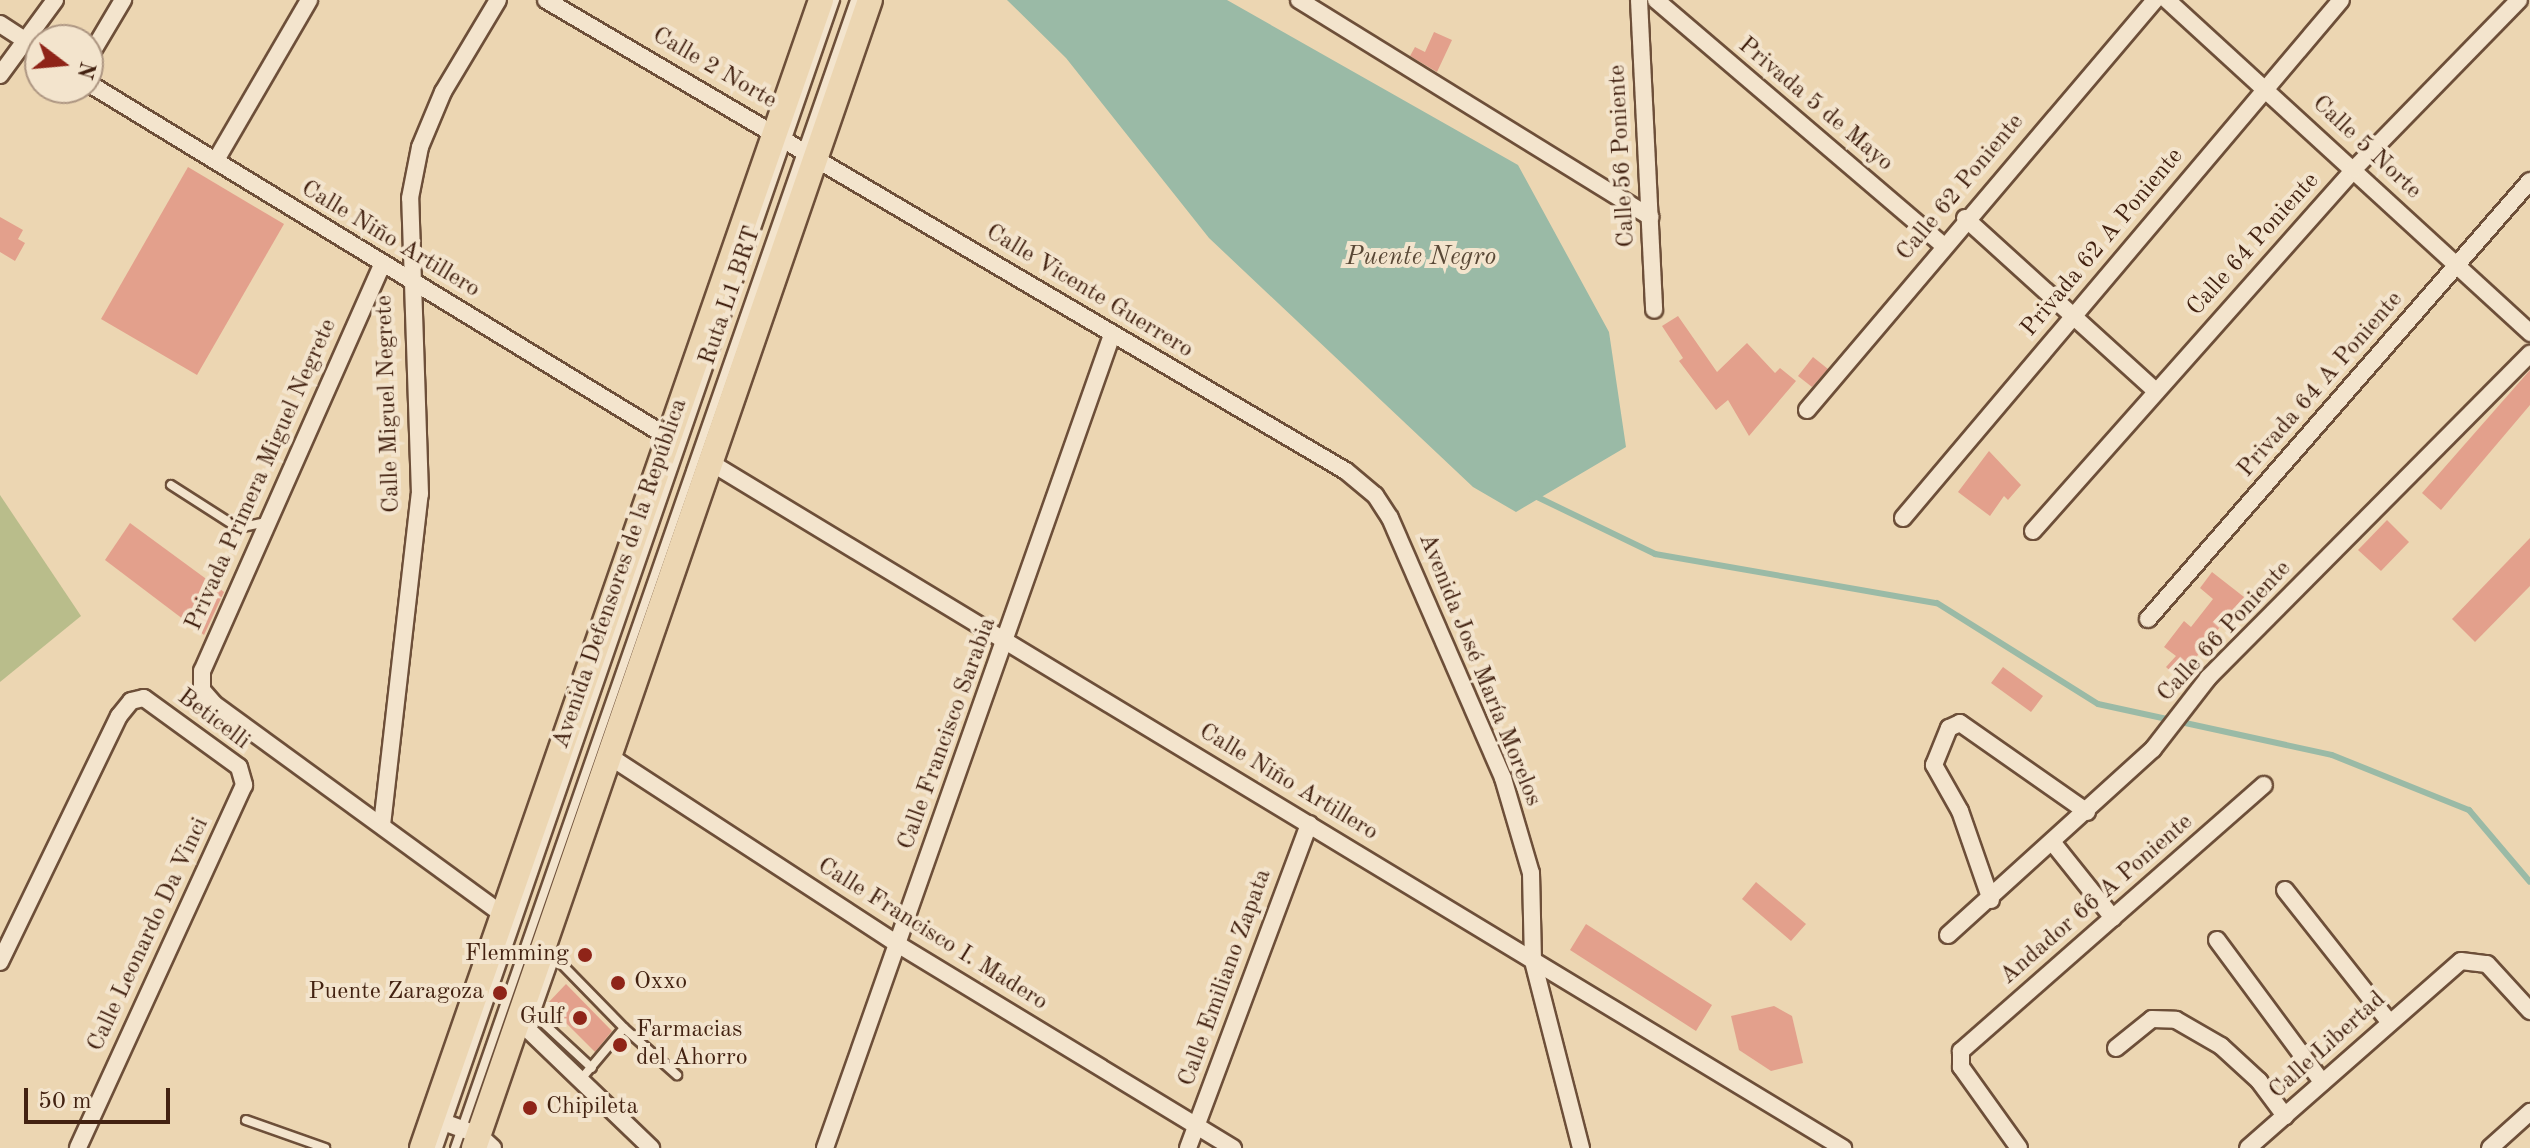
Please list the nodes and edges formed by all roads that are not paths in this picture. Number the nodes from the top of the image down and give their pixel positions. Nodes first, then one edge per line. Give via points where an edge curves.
1 (55, 0) edge
2 (123, 0) edge
3 (309, 0) edge
4 (498, 0) edge
5 (546, 0) edge
6 (821, 0) edge
7 (835, 0) edge
8 (855, 0) edge
9 (870, 0) edge
10 (1299, 0) edge
11 (1639, 0) edge
12 (1656, 0) edge
13 (2155, 0) edge
14 (2167, 0) edge
15 (2341, 0) edge
16 (2519, 0) edge
17 (0, 24) edge
18 (43, 24) edge
19 (104, 32) edge
20 (24, 39) edge
21 (24, 53) edge
22 (0, 75) edge
23 (2266, 87) junction
24 (104, 93) edge
25 (782, 136) junction
26 (810, 152) junction
27 (216, 160) junction
28 (2354, 169) junction
29 (2530, 181) edge
30 (1650, 217) junction
31 (1965, 218) junction
32 (1943, 245) junction
33 (382, 265) junction
34 (2458, 265) junction
35 (409, 279) junction
36 (1654, 310) dead end
37 (2072, 315) junction
38 (2530, 333) edge
39 (1112, 335) junction
40 (2530, 354) edge
41 (2156, 391) junction
42 (1807, 410) dead end
43 (668, 437) junction
44 (708, 461) junction
45 (171, 485) dead end
46 (1375, 495) joint
47 (1903, 518) dead end
48 (268, 522) junction
49 (2033, 531) dead end
50 (2148, 619) dead end
51 (1007, 641) junction
52 (609, 756) junction
53 (244, 785) joint
54 (2264, 785) dead end
55 (2087, 812) junction
56 (1309, 824) junction
57 (382, 825) junction
58 (2053, 843) junction
59 (2285, 890) dead end
60 (1991, 900) junction
61 (503, 915) junction
62 (2113, 918) junction
63 (1948, 935) dead end
64 (2217, 940) dead end
65 (899, 945) junction
66 (549, 951) junction
67 (1533, 961) junction
68 (0, 962) edge
69 (2530, 1011) edge
70 (526, 1017) junction
71 (2390, 1023) junction
72 (624, 1028) junction
73 (2116, 1048) dead end
74 (587, 1073) junction
75 (677, 1075) dead end
76 (2322, 1082) junction
77 (2530, 1112) edge
78 (2285, 1116) junction
79 (246, 1120) dead end
80 (1197, 1126) junction
81 (464, 1134) edge
82 (78, 1148) edge
83 (325, 1148) edge
84 (422, 1148) edge
85 (438, 1148) edge
86 (455, 1148) edge
87 (651, 1148) edge
88 (825, 1148) edge
89 (1188, 1148) edge
90 (1233, 1148) edge
91 (1581, 1148) edge
92 (1843, 1148) edge
93 (2019, 1148) edge
94 (2248, 1148) edge
95 (2490, 1148) edge

1 - 18 street
2 - 19 street
3 - 27 street
4 - 35 street, Calle Miguel Negrete via 443,92 420,147 410,198
5 - 25 street, Calle 2 Norte
6 - 25 main road, Avenida Defensores de la República
7 - 25 lane, Ruta L1 BRT
8 - 26 lane, Ruta L1 BRT
9 - 26 main road, Avenida Defensores de la República
10 - 30 street
11 - 30 street, Calle 56 Poniente
12 - 32 street, Privada 5 de Mayo
13 - 31 street, Calle 62 Poniente
14 - 23 street, Calle 5 Norte
15 - 23 street, Privada 62 A Poniente
16 - 28 street, Calle 64 Poniente
17 - 20 street
21 - 22 street
23 - 28 street, Calle 5 Norte
23 - 37 street, Privada 62 A Poniente
24 - 27 street, Calle Niño Artillero
25 - 26 street, Calle Vicente Guerrero
25 - 43 main road, Avenida Defensores de la República
25 - 81 lane, Ruta L1 BRT
26 - 39 street, Calle Vicente Guerrero
26 - 44 main road, Avenida Defensores de la República
26 - 81 lane, Ruta L1 BRT
27 - 33 street, Calle Niño Artillero
28 - 34 street, Calle 5 Norte
28 - 41 street, Calle 64 Poniente
29 - 34 street, Privada 64 A Poniente
30 - 36 street, Calle 56 Poniente
31 - 32 street, Calle 62 Poniente
31 - 37 street
32 - 42 street, Calle 62 Poniente
33 - 35 street, Calle Niño Artillero
33 - 48 street, Privada Primera Miguel Negrete
34 - 38 street, Calle 5 Norte
34 - 50 street, Privada 64 A Poniente
35 - 43 street, Calle Niño Artillero
35 - 57 street, Calle Miguel Negrete via 420,494
37 - 41 street
37 - 47 street, Privada 62 A Poniente
39 - 46 street, Calle Vicente Guerrero via 1346,471
39 - 51 street, Calle Francisco Sarabia
40 - 55 street, Calle 66 Poniente via 2208,678 2153,749
41 - 49 street, Calle 64 Poniente
43 - 61 main road, Avenida Defensores de la República
44 - 51 street, Calle Niño Artillero
44 - 52 main road, Avenida Defensores de la República
45 - 48 lane via 238,528
46 - 67 street, Avenida José María Morelos via 1390,518 1503,778 1531,873
48 - 57 street, Privada Primera Miguel Negrete via 202,671 202,690
51 - 56 street, Calle Niño Artillero
51 - 65 street, Calle Francisco Sarabia
52 - 65 street, Calle Francisco I. Madero
52 - 66 main road, Avenida Defensores de la República
53 - 68 street, Beticelli via 239,767 144,698 131,701
53 - 82 street, Calle Leonardo Da Vinci
54 - 62 street, Andador 66 A Poniente
55 - 58 street, Calle 66 Poniente
55 - 60 street via 1960,723 1949,728 1934,765 1960,811
56 - 67 street, Calle Niño Artillero
56 - 80 street, Calle Emiliano Zapata
57 - 61 street
58 - 60 street, Calle 66 Poniente
58 - 62 street
59 - 71 street
60 - 63 street, Calle 66 Poniente
61 - 81 main road, Avenida Defensores de la República
62 - 93 street, Andador 66 A Poniente via 1961,1051 1961,1067
64 - 76 street
65 - 80 street, Calle Francisco I. Madero
65 - 88 street, Calle Francisco Sarabia
66 - 70 main road, Avenida Defensores de la República
66 - 72 lane
67 - 91 street, Avenida José María Morelos
67 - 92 street, Calle Niño Artillero
69 - 71 street, Calle Libertad via 2487,964 2461,961
70 - 74 street
70 - 81 main road, Avenida Defensores de la República
71 - 76 street, Calle Libertad
72 - 74 lane
72 - 75 lane
73 - 78 street via 2152,1019 2176,1020 2221,1046 2259,1081
74 - 87 street
76 - 78 street, Calle Libertad
77 - 95 street
78 - 94 street, Calle Libertad
79 - 83 lane
80 - 89 street, Calle Emiliano Zapata
80 - 90 street, Calle Francisco I. Madero
81 - 84 main road, Avenida Defensores de la República
81 - 85 lane, Ruta L1 BRT
81 - 86 lane, Ruta L1 BRT

